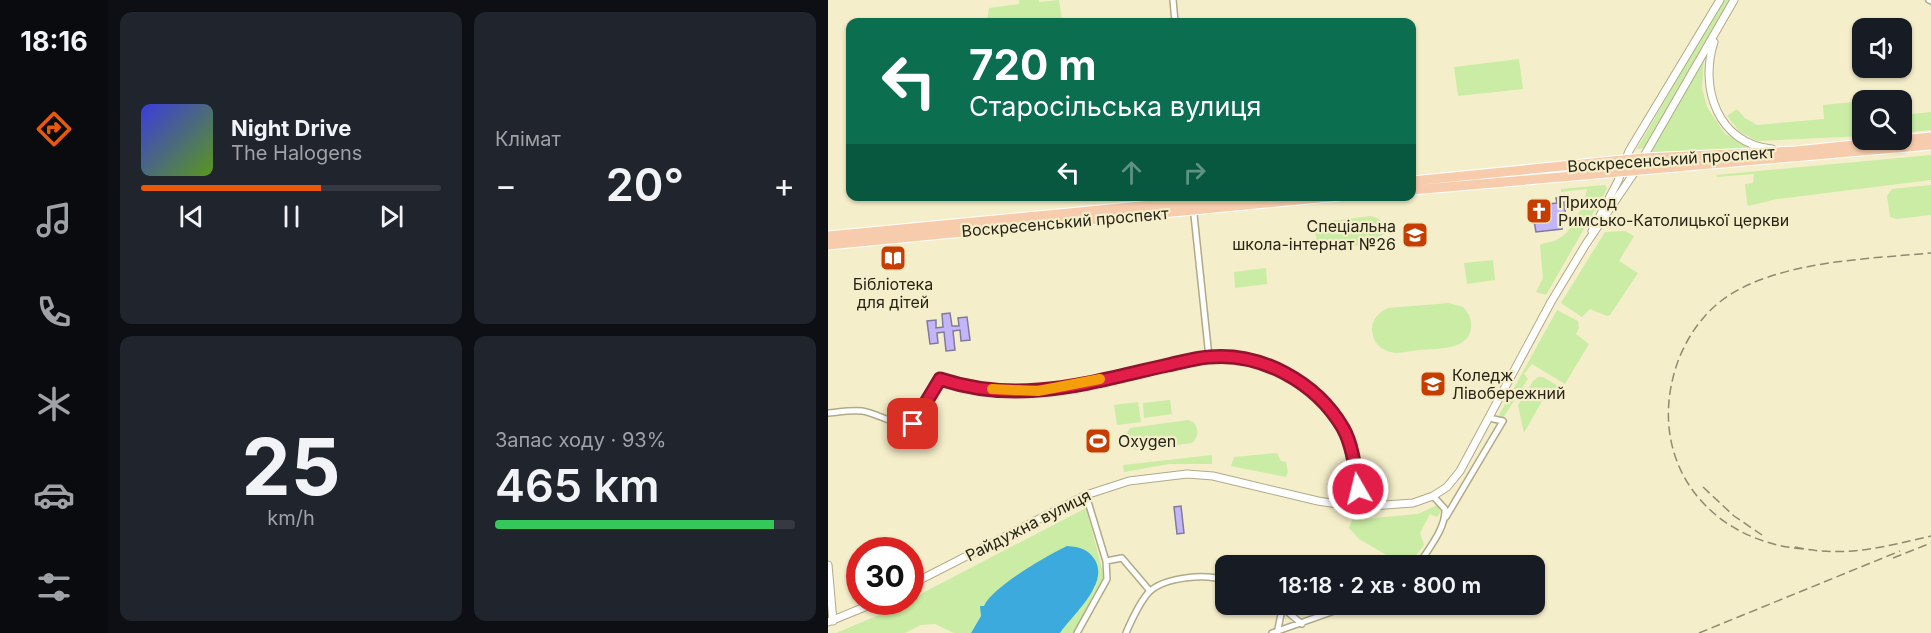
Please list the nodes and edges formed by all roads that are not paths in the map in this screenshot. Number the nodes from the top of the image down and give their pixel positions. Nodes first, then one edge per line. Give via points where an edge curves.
1 (1173, 0) edge
2 (1720, 0) edge
3 (1734, 0) edge
4 (1175, 18) edge
5 (1717, 32) junction
6 (1931, 137) edge
7 (1931, 145) edge
8 (1796, 151) junction
9 (1643, 158) junction
10 (1623, 165) junction
11 (1637, 168) junction
12 (1416, 181) edge
13 (1416, 189) edge
14 (1207, 201) edge
15 (1234, 201) edge
16 (1192, 203) edge
17 (828, 236) edge
18 (828, 244) edge
19 (1586, 244) junction
20 (1209, 357) junction
21 (828, 413) edge
22 (1489, 418) junction
23 (1086, 495) junction
24 (1433, 496) junction
25 (1357, 507) junction
26 (1446, 517) junction
27 (1424, 555) edge
28 (1106, 561) junction
29 (828, 565) edge
30 (924, 578) edge
31 (1215, 578) edge
32 (1150, 591) junction
33 (847, 615) edge
34 (1279, 615) edge
35 (1290, 615) edge
36 (1325, 615) edge
37 (830, 622) edge
38 (1302, 624) junction
39 (1278, 629) junction
40 (1077, 633) edge
41 (1126, 633) edge
42 (1272, 633) edge

1 - 4 street
2 - 10 street
3 - 5 street
5 - 8 street via 1709,56 1708,87 1729,130 1755,145
5 - 9 street
6 - 8 main road, Воскресенський проспект
7 - 11 main road, Воскресенський проспект
8 - 9 main road, Воскресенський проспект
9 - 10 main road, Воскресенський проспект
9 - 11 street
10 - 11 main road, Воскресенський проспект
10 - 12 main road, Воскресенський проспект
10 - 13 main road, Воскресенський проспект
10 - 19 street
11 - 19 street
14 - 16 main road, Воскресенський проспект
15 - 16 main road, Воскресенський проспект
16 - 17 main road, Воскресенський проспект
16 - 18 main road, Воскресенський проспект
16 - 20 street
19 - 22 street
20 - 21 street via 1038,391 962,386 940,379 913,424 861,411
20 - 25 street via 1248,359 1285,372 1319,399 1343,428 1354,459
22 - 24 street via 1460,471
22 - 26 street via 1503,421
23 - 25 street, Райдужна вулиця via 1130,481 1213,476
23 - 28 street
23 - 30 street, Райдужна вулиця
24 - 25 street, Райдужна вулиця via 1413,503
24 - 26 street via 1445,509
26 - 27 street
28 - 32 street via 1122,558
28 - 40 street via 1105,585
29 - 37 street
31 - 32 street via 1185,578
32 - 41 street
33 - 37 street
34 - 39 street
35 - 38 street
36 - 38 street
38 - 39 street
39 - 42 street

